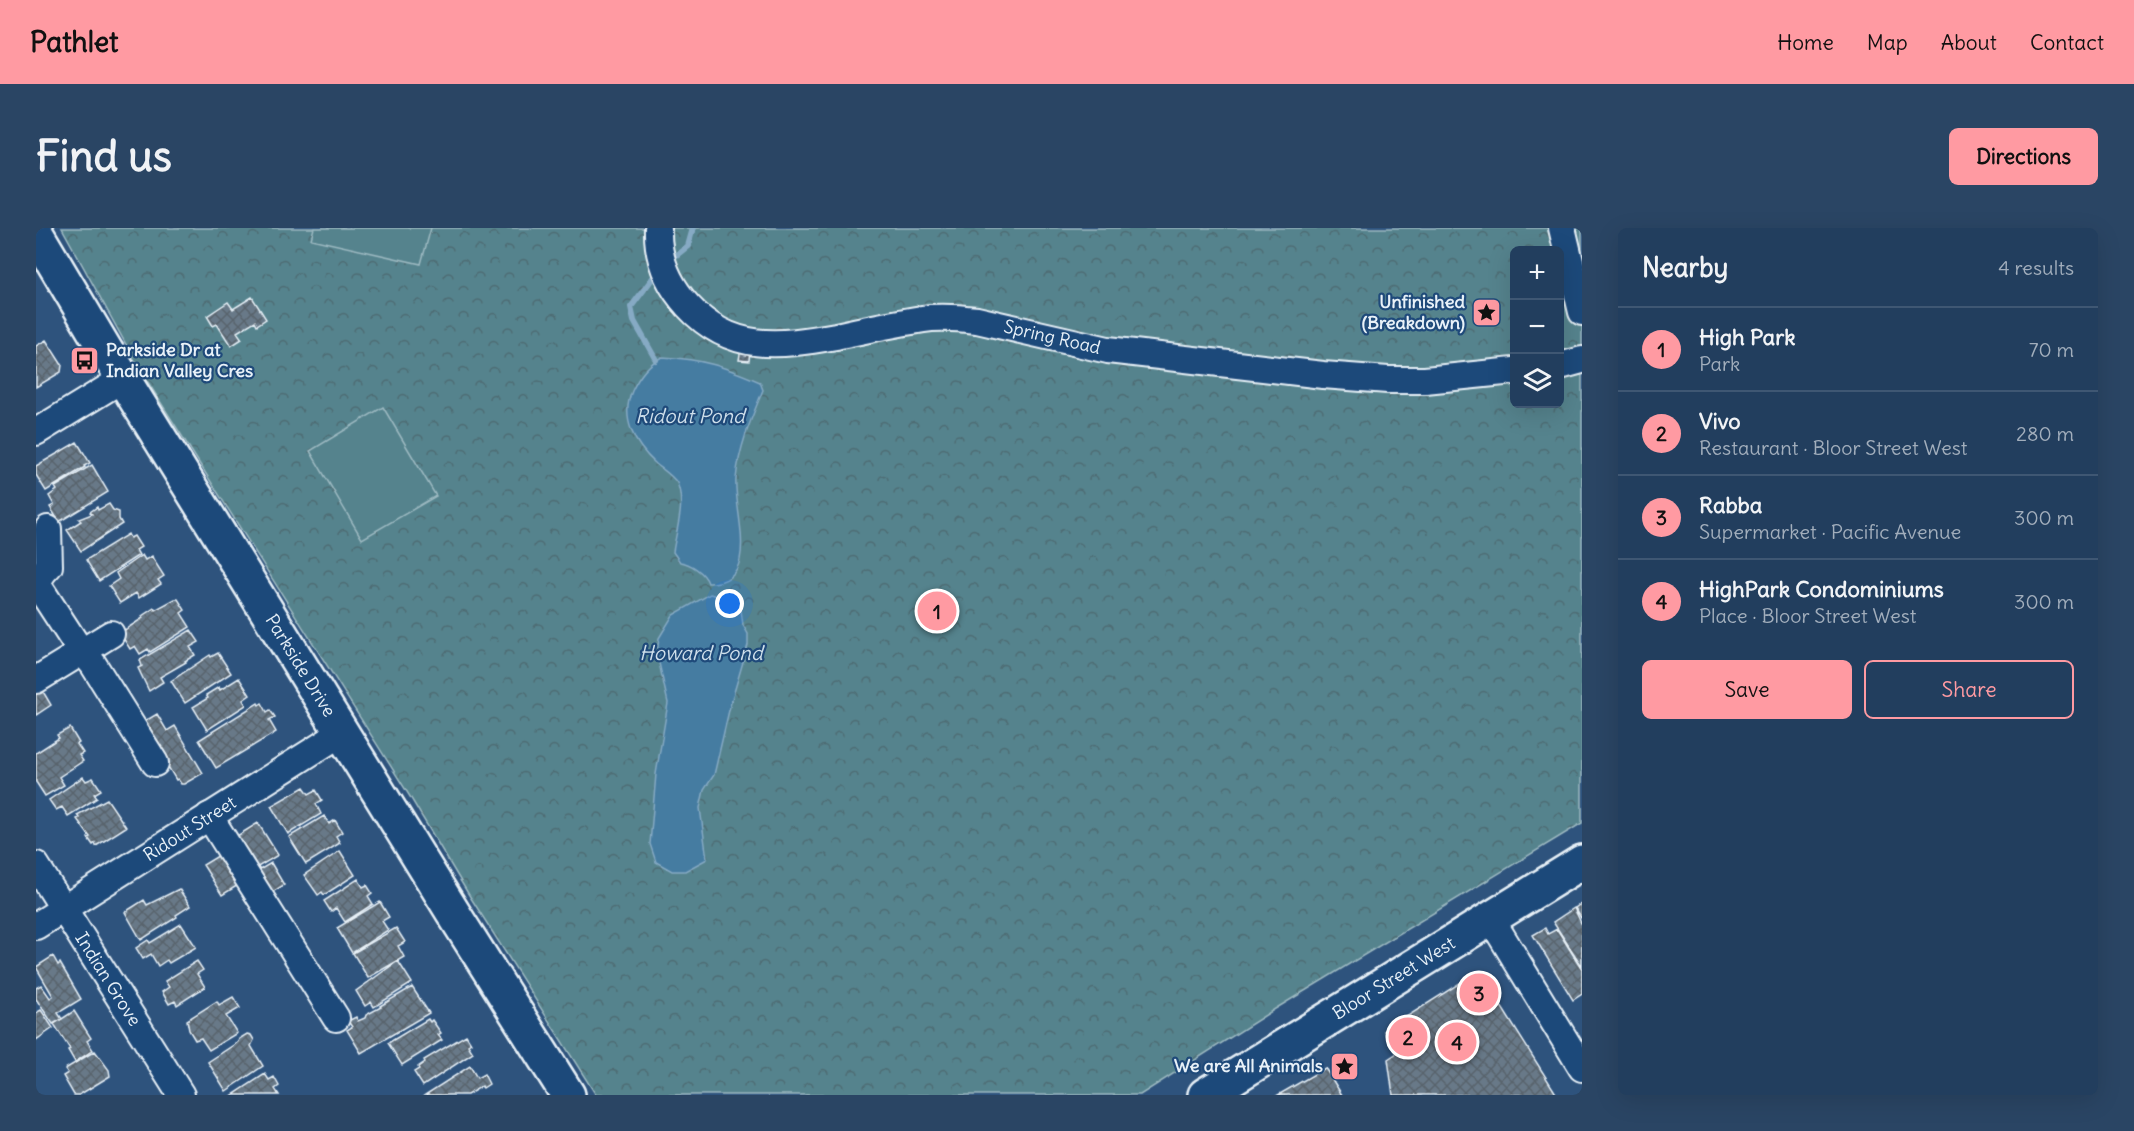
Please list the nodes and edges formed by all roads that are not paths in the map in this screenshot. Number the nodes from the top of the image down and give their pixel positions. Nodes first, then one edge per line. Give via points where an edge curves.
1 (1562, 228) edge
2 (36, 232) edge
3 (658, 237) edge
4 (1582, 312) edge
5 (1582, 360) edge
6 (1564, 365) edge
7 (1510, 372) edge
8 (124, 378) junction
9 (36, 432) edge
10 (48, 528) dead end
11 (111, 634) dead end
12 (83, 652) junction
13 (36, 680) edge
14 (343, 732) junction
15 (155, 763) dead end
16 (209, 816) junction
17 (1582, 862) edge
18 (36, 865) edge
19 (64, 909) junction
20 (1491, 919) junction
21 (36, 926) edge
22 (336, 1018) dead end
23 (1582, 1068) edge
24 (1214, 1093) edge
25 (181, 1095) edge
26 (568, 1095) edge

1 - 4 street
2 - 8 main road, Parkside Drive
3 - 7 street, Spring Road via 670,283 679,296 702,321 755,343 807,342 932,318 957,318 1108,350 1323,375 1425,380
5 - 6 street
8 - 9 street
8 - 14 main road, Parkside Drive
10 - 12 street via 49,566 38,581 39,587
11 - 12 street
12 - 13 street
12 - 15 street
14 - 16 street, Ridout Street
14 - 26 main road, Parkside Drive
16 - 19 street, Ridout Street
16 - 22 street
17 - 20 main road, Bloor Street West
18 - 19 street, Indian Grove
19 - 21 street, Ridout Street
19 - 25 street, Indian Grove
20 - 23 street
20 - 24 main road, Bloor Street West

